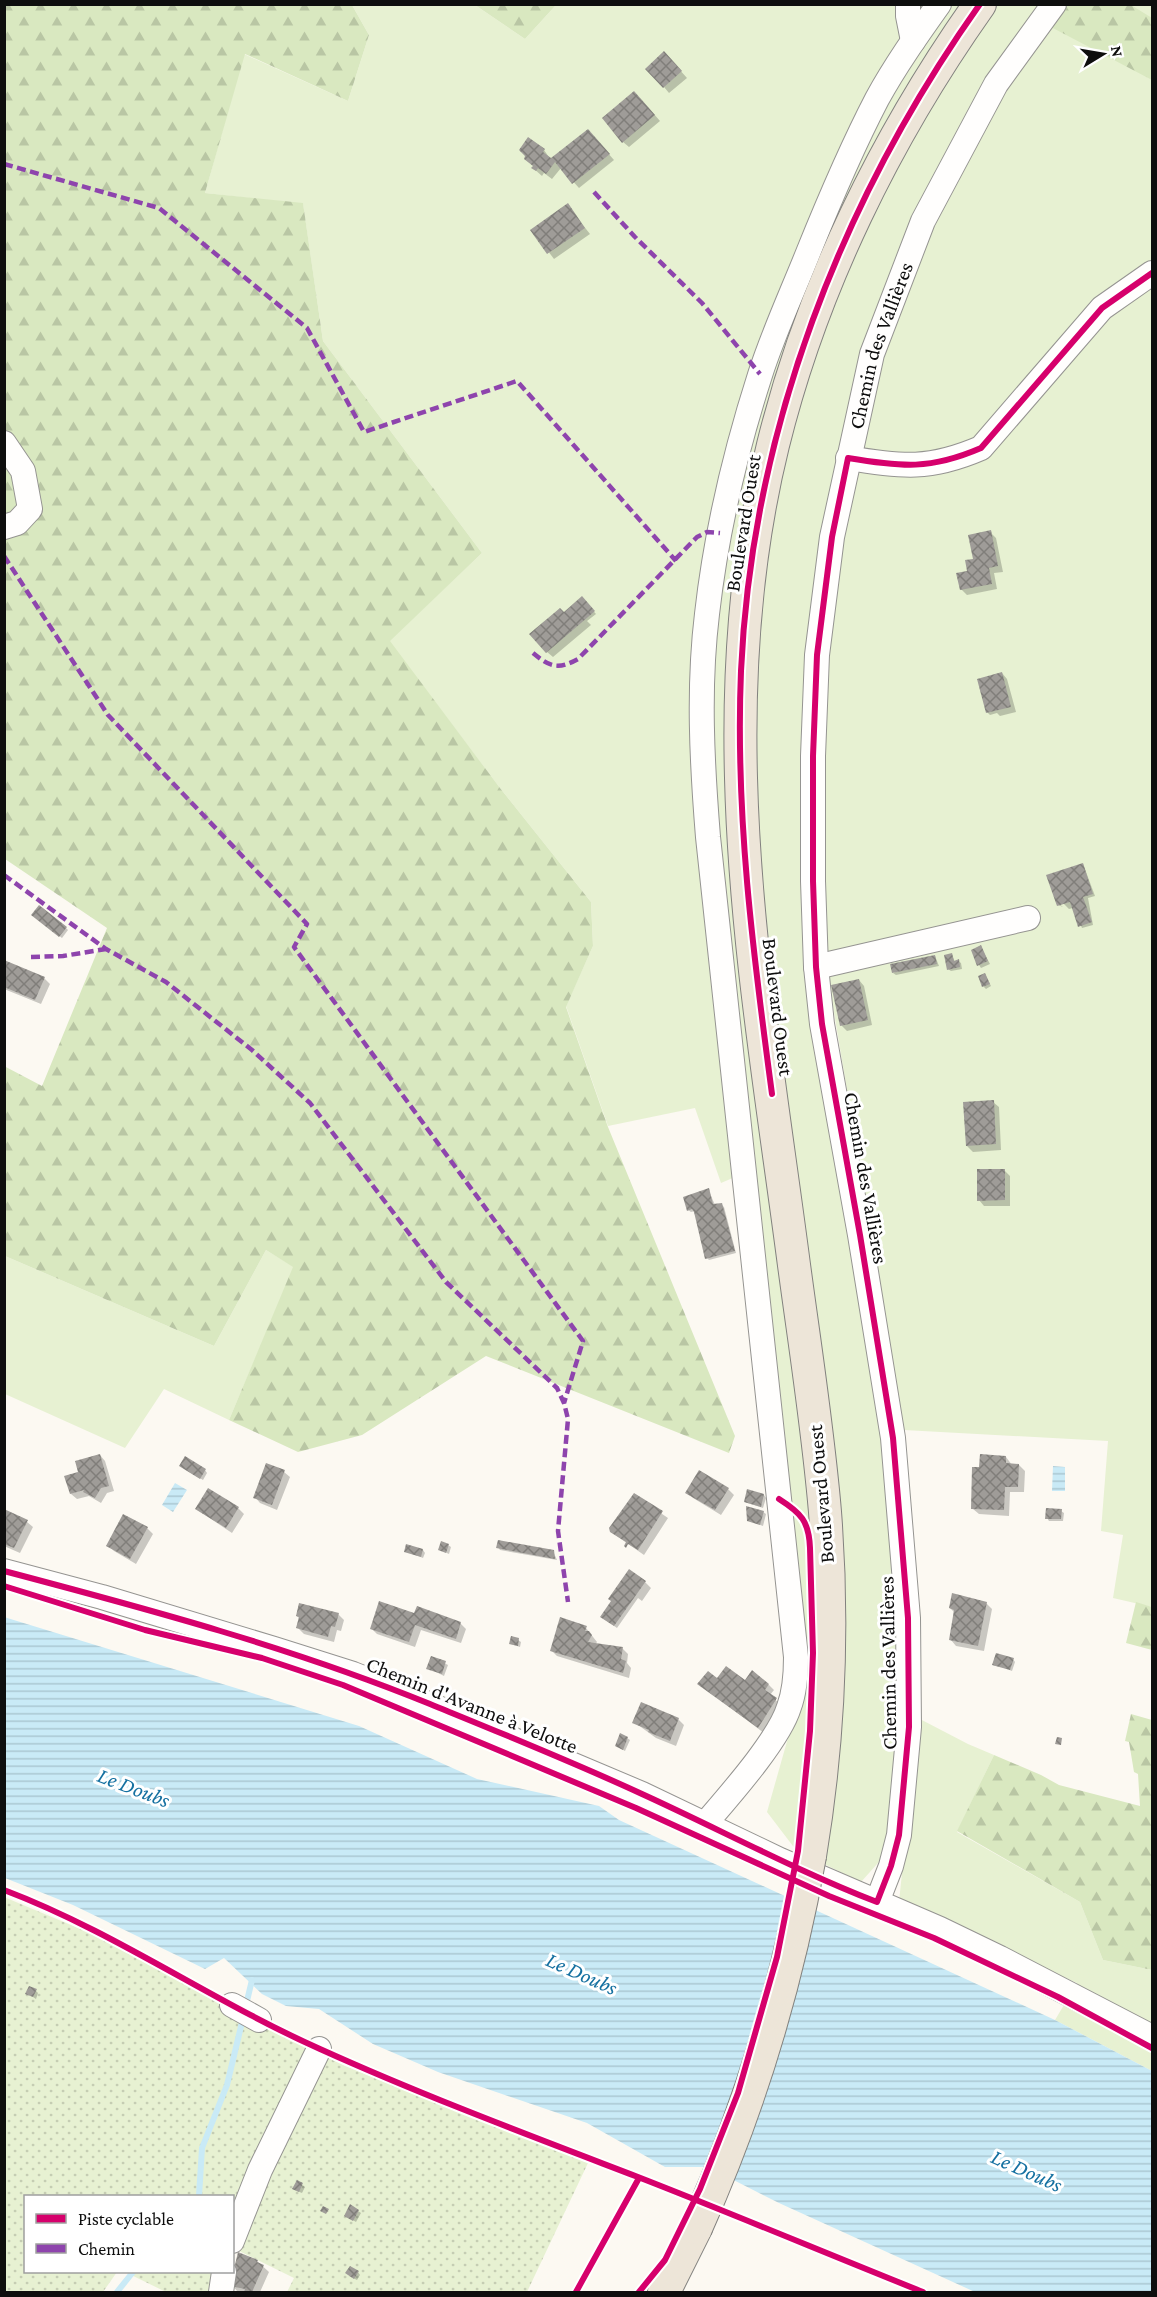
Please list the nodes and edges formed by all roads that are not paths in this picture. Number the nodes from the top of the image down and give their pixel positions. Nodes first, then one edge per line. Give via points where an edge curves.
1 (908, 4) edge
2 (939, 4) edge
3 (980, 4) edge
4 (1054, 4) edge
5 (913, 40) junction
6 (1152, 273) edge
7 (4, 443) edge
8 (848, 458) junction
9 (4, 527) edge
10 (1028, 918) dead end
11 (816, 968) junction
12 (4, 1571) edge
13 (705, 1824) junction
14 (877, 1902) junction
15 (232, 2005) dead end
16 (259, 2020) dead end
17 (1152, 2037) edge
18 (319, 2049) dead end
19 (234, 2236) edge
20 (224, 2273) edge
21 (221, 2292) edge
22 (664, 2292) edge

1 - 5 street
2 - 5 street
3 - 22 main road, Boulevard Ouest, bridge via 933,73 890,147 842,247 787,395 766,474 751,561 744,626 740,752 747,881 817,1435 830,1623 827,1723 810,1856 791,1951 761,2061 738,2128
4 - 8 street, Chemin des Vallières via 996,84 923,221 872,354
5 - 13 street via 850,156 760,374 730,482 707,616 702,720 708,837 796,1673 789,1709 781,1726
6 - 8 street via 1102,308 981,448 953,460 922,465 890,465
7 - 9 street via 23,471 30,509 17,523
8 - 11 street, Chemin des Vallières via 832,537 817,655 813,756
10 - 11 street
11 - 14 street, Chemin des Vallières via 822,1024 893,1438 908,1618 909,1727 899,1835
12 - 13 street, Chemin d'Avanne à Velotte via 353,1674 571,1763
13 - 14 street, Chemin d'Avanne à Velotte
14 - 17 street, Chemin d'Avanne à Velotte via 1000,1958
15 - 16 street
18 - 19 street via 260,2170
20 - 21 street

